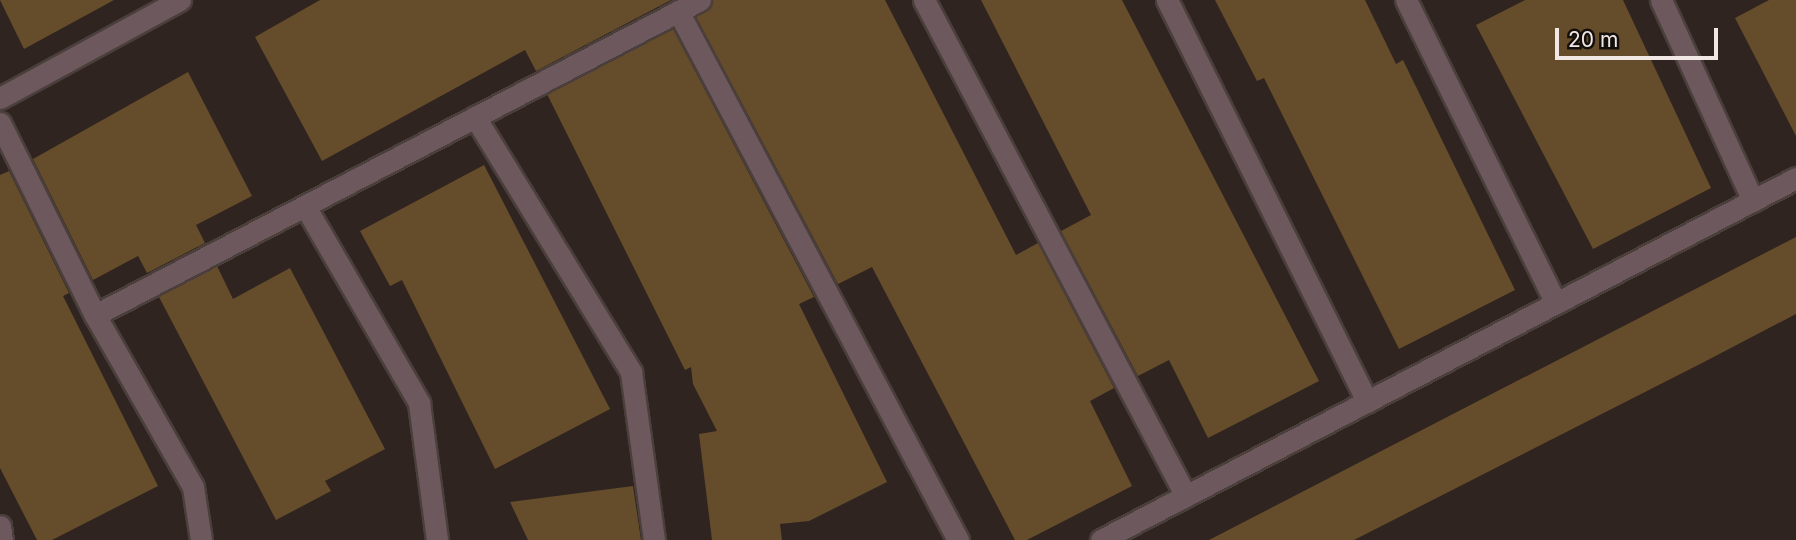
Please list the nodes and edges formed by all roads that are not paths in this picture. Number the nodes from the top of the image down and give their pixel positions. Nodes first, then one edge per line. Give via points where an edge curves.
1 (180, 0) edge
2 (700, 0) edge
3 (923, 0) edge
4 (1167, 0) edge
5 (1406, 0) edge
6 (1661, 0) edge
7 (678, 11) junction
8 (0, 98) edge
9 (475, 117) junction
10 (0, 123) edge
11 (1796, 178) edge
12 (1753, 201) junction
13 (305, 206) junction
14 (1556, 303) junction
15 (95, 316) junction
16 (1367, 402) junction
17 (1186, 496) junction
18 (0, 526) edge
19 (2, 540) edge
20 (201, 540) edge
21 (437, 540) edge
22 (654, 540) edge
23 (958, 540) edge
24 (1101, 540) edge

1 - 8 street
2 - 7 street
3 - 17 street
4 - 16 street
5 - 14 street
6 - 12 street
7 - 9 street
7 - 23 street
9 - 13 street
9 - 22 street via 631,372
10 - 15 street
11 - 12 street
12 - 14 street
13 - 15 street
13 - 21 street via 419,403
14 - 16 street
15 - 20 street via 193,487
16 - 17 street
17 - 24 street
18 - 19 street

